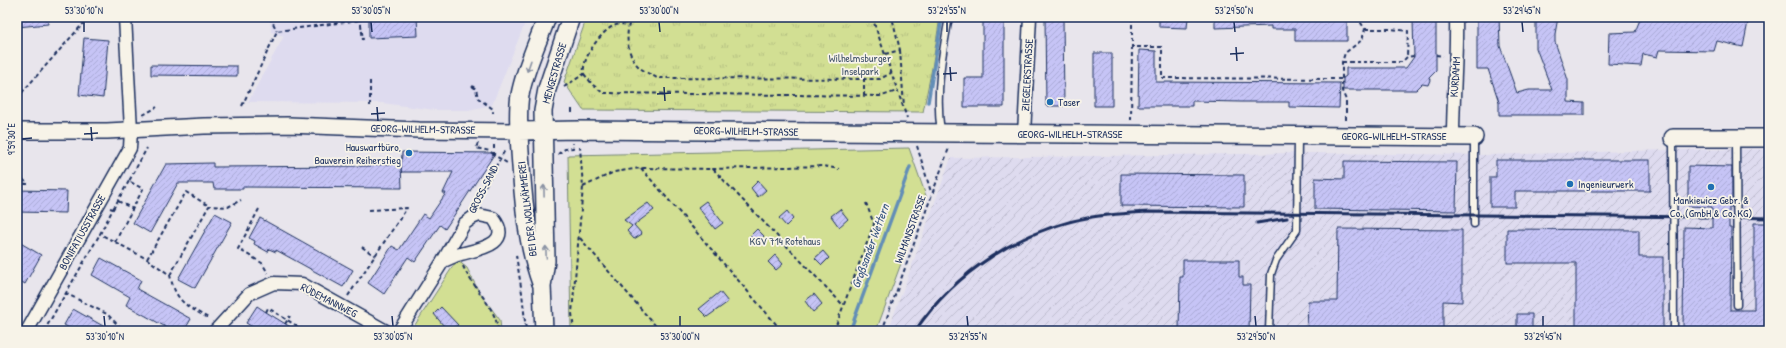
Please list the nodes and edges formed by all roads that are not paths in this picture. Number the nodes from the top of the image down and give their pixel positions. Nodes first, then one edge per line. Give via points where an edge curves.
1 (125, 17) edge
2 (547, 17) edge
3 (571, 17) edge
4 (949, 17) edge
5 (1030, 17) edge
6 (1456, 17) edge
7 (18, 130) edge
8 (130, 130) junction
9 (519, 130) junction
10 (542, 130) junction
11 (948, 133) junction
12 (1024, 134) junction
13 (1298, 136) junction
14 (1453, 136) junction
15 (1474, 137) joint
16 (1673, 138) joint
17 (1736, 138) junction
18 (1769, 138) edge
19 (1474, 224) dead end
20 (443, 261) junction
21 (542, 286) junction
22 (1737, 305) dead end
23 (217, 328) edge
24 (1674, 330) dead end
25 (27, 331) edge
26 (386, 331) edge
27 (399, 331) edge
28 (544, 331) edge
29 (1269, 331) edge

1 - 8 street, BONIFATIUSSTRASSE
2 -> 9 main road via 521,89
3 - 10 main road, MENGESTRASSE via 547,89
4 - 11 lane via 938,88 939,118
5 - 12 street, ZIEGELERSTRASSE
6 - 14 street, KURDAMM
7 - 8 street, GEORG-WILHELM-STRASSE
8 - 9 street, GEORG-WILHELM-STRASSE via 288,125 419,130
8 - 25 street, BONIFATIUSSTRASSE via 130,148
9 - 10 main road, GEORG-WILHELM-STRASSE
9 - 21 main road, BEI DER WOLLKÄMMEREI via 526,222 533,262
10 - 11 main road, GEORG-WILHELM-STRASSE
21 -> 10 main road, BEI DER WOLLKÄMMEREI via 546,261
11 - 12 main road, GEORG-WILHELM-STRASSE
12 - 13 main road, GEORG-WILHELM-STRASSE
13 - 14 main road, GEORG-WILHELM-STRASSE
13 - 29 lane via 1297,230 1276,260 1271,274
14 - 15 main road, GEORG-WILHELM-STRASSE
15 - 19 lane
16 - 17 main road
16 - 24 lane
17 - 18 main road
17 - 22 lane
20 - 20 street, GROSS-SAND via 461,227 467,221 479,215 492,218 499,228 499,235 492,244
20 - 27 street, GROSS-SAND
21 - 28 main road, BEI DER WOLLKÄMMEREI
23 - 26 street, RÜDEMANNWEG via 249,294 274,283 302,284

